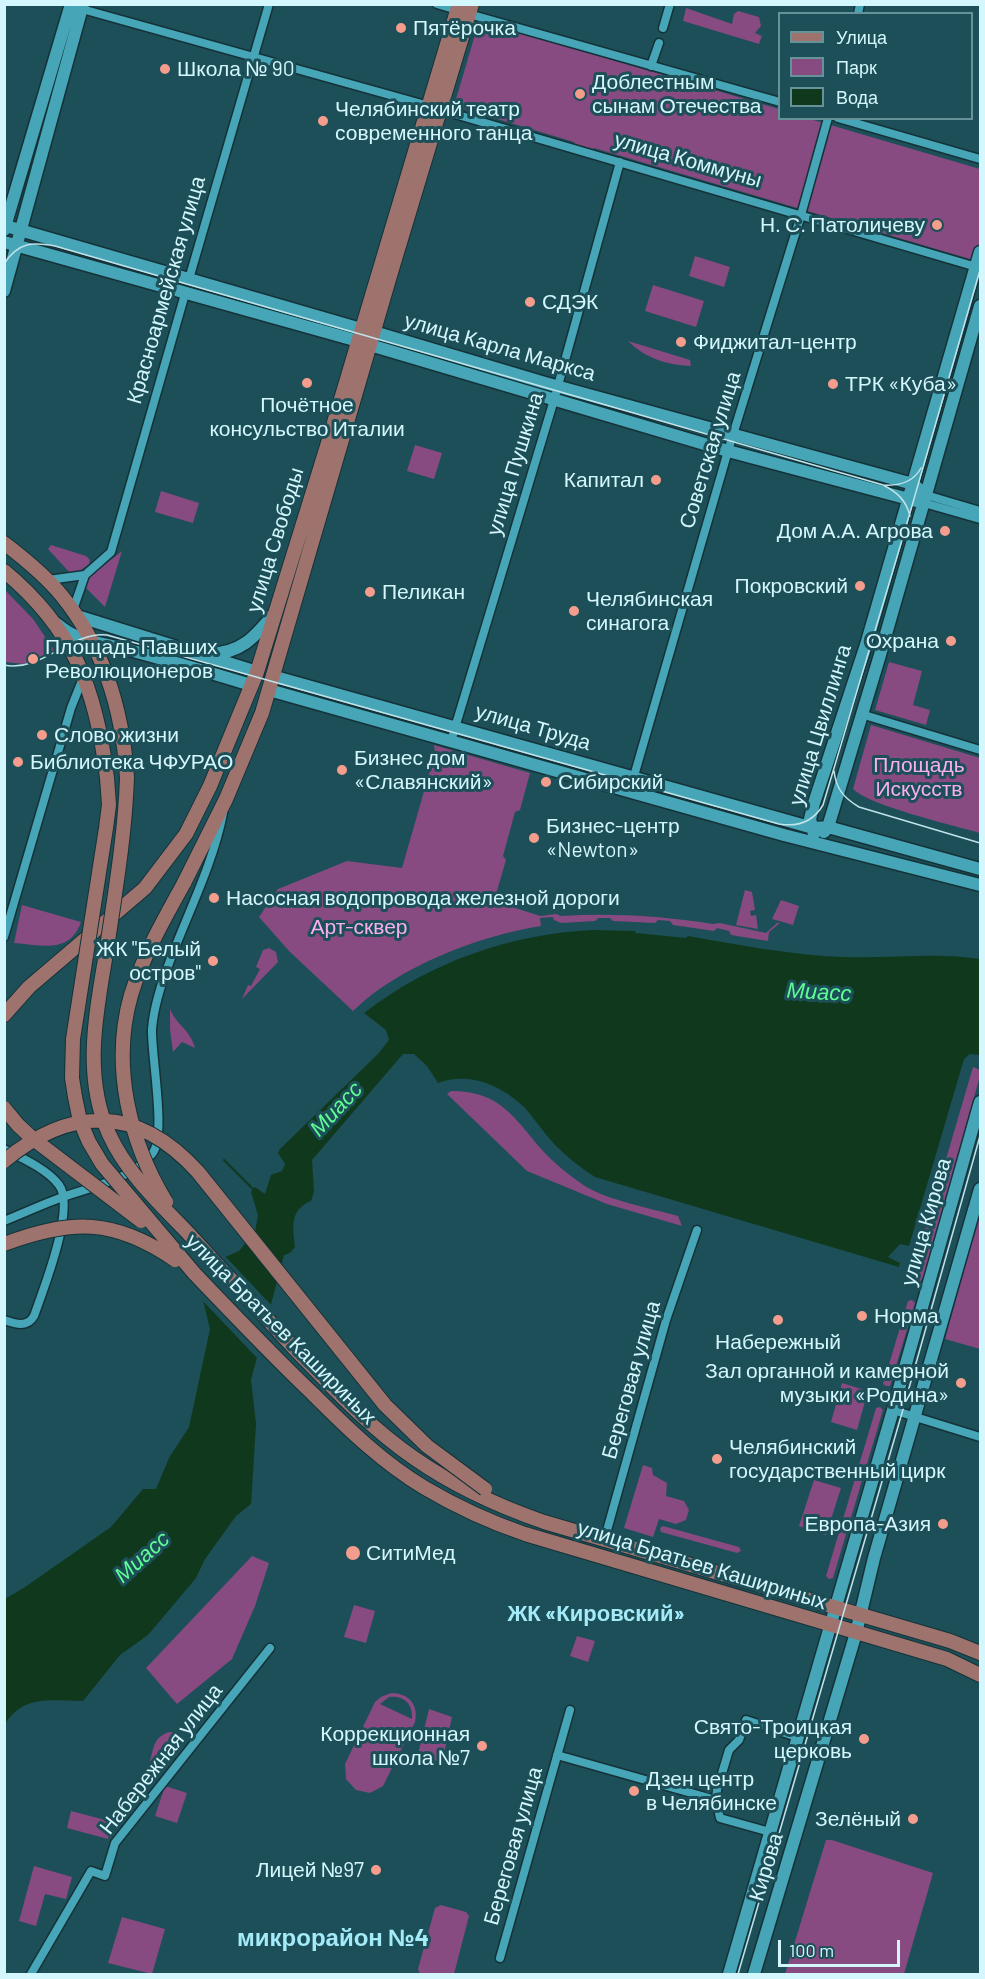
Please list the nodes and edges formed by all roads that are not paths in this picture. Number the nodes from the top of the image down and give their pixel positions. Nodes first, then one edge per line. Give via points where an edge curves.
1 (269, 4) edge
2 (437, 4) edge
3 (670, 4) edge
4 (75, 6) edge
5 (464, 8) edge
6 (663, 28) dead end
7 (659, 43) dead end
8 (254, 57) junction
9 (651, 66) junction
10 (778, 101) edge
11 (435, 108) junction
12 (827, 120) edge
13 (845, 120) edge
14 (981, 159) edge
15 (620, 162) junction
16 (801, 215) junction
17 (5, 228) edge
18 (20, 230) junction
19 (10, 244) edge
20 (981, 252) edge
21 (978, 267) edge
22 (189, 279) junction
23 (4, 291) edge
24 (185, 294) junction
25 (981, 306) edge
26 (366, 337) junction
27 (557, 386) junction
28 (554, 400) junction
29 (733, 436) junction
30 (728, 451) junction
31 (913, 484) junction
32 (925, 499) junction
33 (908, 500) junction
34 (981, 511) edge
35 (981, 519) edge
36 (4, 543) edge
37 (4, 571) edge
38 (85, 575) junction
39 (48, 580) junction
40 (75, 613) junction
41 (274, 614) junction
42 (56, 624) junction
43 (90, 641) junction
44 (203, 655) junction
45 (257, 672) junction
46 (83, 678) junction
47 (271, 683) junction
48 (251, 685) junction
49 (861, 714) junction
50 (454, 727) junction
51 (451, 741) junction
52 (981, 750) edge
53 (634, 778) junction
54 (629, 792) junction
55 (225, 799) junction
56 (828, 827) junction
57 (813, 828) junction
58 (816, 843) junction
59 (981, 869) edge
60 (981, 885) edge
61 (4, 937) edge
62 (4, 1015) edge
63 (981, 1102) edge
64 (4, 1108) edge
65 (4, 1149) edge
66 (4, 1161) edge
67 (981, 1189) edge
68 (64, 1196) junction
69 (4, 1221) edge
70 (697, 1230) dead end
71 (188, 1233) junction
72 (167, 1243) junction
73 (4, 1244) edge
74 (194, 1273) junction
75 (4, 1320) edge
76 (893, 1410) junction
77 (915, 1416) junction
78 (981, 1437) edge
79 (481, 1492) junction
80 (604, 1540) junction
81 (834, 1609) junction
82 (860, 1615) junction
83 (830, 1625) junction
84 (856, 1633) junction
85 (270, 1648) dead end
86 (981, 1653) edge
87 (981, 1675) edge
88 (570, 1710) dead end
89 (797, 1737) junction
90 (557, 1755) junction
91 (716, 1800) junction
92 (770, 1832) junction
93 (500, 1958) dead end
94 (31, 1974) edge
95 (729, 1974) edge
96 (754, 1974) edge

1 - 8 street, Красноармейская улица
2 - 5 street
3 - 6 street
4 - 8 street, улица Коммуны
4 - 17 main road
4 - 18 main road
5 - 9 street
5 - 11 main road, улица Свободы
7 - 9 street
8 - 11 street, улица Коммуны
8 - 22 street, Красноармейская улица
9 - 10 street
11 - 15 street, улица Коммуны
11 - 26 main road, улица Свободы
12 - 16 street, Советская улица
13 - 14 street
15 - 16 street, улица Коммуны
15 - 27 street, улица Пушкина
16 - 21 street, улица Коммуны
16 - 29 street, Советская улица
17 - 18 main road, улица Карла Маркса
18 - 19 main road
18 - 22 main road, улица Карла Маркса
19 - 23 main road
19 - 24 main road, улица Карла Маркса
20 - 21 main road, улица Цвиллинга
21 - 31 main road, улица Цвиллинга
22 - 24 main road, Красноармейская улица
22 - 26 main road, улица Карла Маркса
24 - 26 main road, улица Карла Маркса
24 - 38 street, Красноармейская улица via 111,552
25 - 32 main road, улица Цвиллинга
26 - 27 main road, улица Карла Маркса
26 - 28 main road, улица Карла Маркса
26 - 41 main road, улица Свободы
26 - 47 main road, улица Свободы
27 - 28 street, улица Пушкина
27 - 29 main road, улица Карла Маркса
28 - 30 main road, улица Карла Маркса
28 - 50 street, улица Пушкина
29 - 30 street, Советская улица
29 - 31 main road, улица Карла Маркса
30 - 33 main road, улица Карла Маркса
30 - 53 street, Советская улица
31 - 32 main road, улица Карла Маркса
31 - 33 main road, улица Цвиллинга
32 - 33 main road, улица Карла Маркса
32 - 34 street, улица Карла Маркса
32 - 35 street, улица Карла Маркса
32 - 49 main road, улица Цвиллинга
33 - 57 main road, улица Цвиллинга via 814,802 810,819
36 - 39 main road
37 - 42 main road, улица Труда via 39,601
38 - 39 street
38 - 40 street, Красноармейская улица
39 - 40 main road
40 - 43 main road
40 - 44 main road, улица Труда
41 - 44 main road via 246,644 227,652
41 - 45 main road, улица Свободы
42 - 43 main road, улица Труда via 74,637
42 - 46 main road, улица Братьев Кашириных via 72,649
43 - 48 main road, улица Труда
43 - 71 main road, улица Братьев Кашириных, bridge via 107,675 119,718 127,778 120,865 93,1041 93,1077 108,1133 120,1154
44 - 45 main road, улица Труда
45 - 47 main road, улица Труда
45 - 48 main road, улица Свободы
46 - 61 street
46 - 72 main road, улица Братьев Кашириных, bridge via 98,723 108,805 73,1039 72,1078 88,1142
47 - 48 main road, улица Труда
47 - 50 main road, улица Труда
47 - 51 main road, улица Труда
47 - 55 main road, улица Свободы
48 - 62 main road, улица Свободы via 206,795 186,834 156,875 125,907 29,987
49 - 52 street
49 - 56 main road, улица Цвиллинга
50 - 51 street, улица Пушкина
50 - 53 main road, улица Труда
51 - 54 main road, улица Труда
53 - 54 street, Советская улица
53 - 57 main road, улица Труда
54 - 58 main road, улица Труда
55 - 68 street via 213,849 154,1010 152,1049 159,1120 155,1152 124,1175
55 - 71 main road, улица Свободы, bridge via 149,949 125,1021 124,1090 137,1140 158,1189
56 - 57 main road, улица Труда
56 - 58 main road, улица Цвиллинга
56 - 59 main road, улица Труда
57 - 58 main road, улица Цвиллинга
58 - 60 main road, улица Труда
63 - 76 main road, улица Кирова
64 - 72 main road, bridge via 32,1138
65 - 68 street via 44,1172 58,1184
66 - 79 main road, bridge via 42,1134 79,1122 118,1122 161,1139 198,1172 385,1405
67 - 77 main road, улица Кирова
68 - 69 street
68 - 75 street via 61,1232 34,1316 27,1323
70 - 80 street, Береговая улица via 666,1320
71 - 79 main road, улица Братьев Кашириных via 369,1422 413,1457
72 - 74 main road, улица Братьев Кашириных, bridge
73 - 74 main road, bridge via 70,1226 112,1229 156,1247
74 - 83 main road, улица Братьев Кашириных via 357,1437 417,1483 469,1512 525,1534
76 - 77 street
76 - 81 main road, улица Кирова
77 - 78 street
77 - 82 main road, улица Кирова
79 - 80 main road, улица Братьев Кашириных via 524,1515
80 - 81 main road, улица Братьев Кашириных
81 - 82 main road, улица Братьев Кашириных
81 - 83 main road, улица Кирова
82 - 84 main road, улица Кирова
82 - 86 main road, улица Братьев Кашириных
83 - 84 main road, улица Братьев Кашириных
83 - 89 main road, улица Кирова
84 - 87 main road, улица Братьев Кашириных via 947,1659
84 - 96 main road, Кирова
85 - 94 street, Набережная улица via 115,1843 105,1876 90,1871
88 - 90 street, Береговая улица
89 - 91 street via 746,1720 739,1740 729,1750
89 - 92 main road, улица Кирова
90 - 91 street
90 - 93 street, Береговая улица
91 - 92 street via 720,1818
92 - 95 main road, улица Кирова

